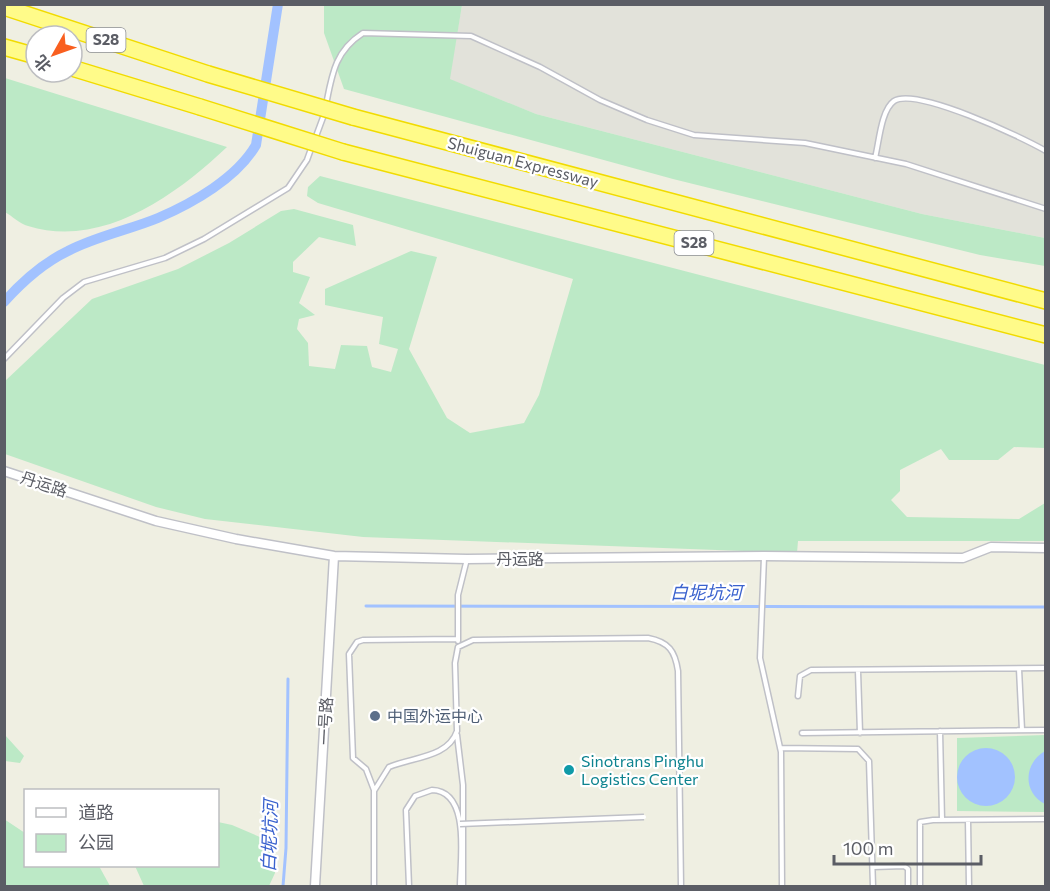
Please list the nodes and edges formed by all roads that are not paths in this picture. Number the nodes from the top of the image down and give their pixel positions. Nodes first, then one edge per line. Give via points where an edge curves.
1 (4, 7) edge
2 (4, 46) edge
3 (24, 52) edge
4 (84, 72) edge
5 (1046, 151) edge
6 (875, 158) junction
7 (1046, 209) edge
8 (1046, 301) edge
9 (1046, 335) edge
10 (4, 359) edge
11 (4, 471) edge
12 (1046, 548) edge
13 (334, 556) junction
14 (764, 556) junction
15 (467, 559) junction
16 (458, 639) junction
17 (458, 647) junction
18 (1046, 668) edge
19 (1019, 669) junction
20 (858, 671) junction
21 (798, 696) dead end
22 (1022, 730) junction
23 (1046, 730) edge
24 (457, 731) junction
25 (940, 731) junction
26 (802, 733) dead end
27 (860, 733) junction
28 (780, 748) junction
29 (374, 791) junction
30 (644, 817) dead end
31 (1046, 819) edge
32 (942, 820) junction
33 (968, 820) junction
34 (460, 824) junction
35 (873, 867) junction
36 (315, 886) edge
37 (374, 886) edge
38 (409, 886) edge
39 (462, 886) edge
40 (681, 886) edge
41 (782, 886) edge
42 (873, 886) edge
43 (908, 886) edge
44 (920, 886) edge
45 (969, 886) edge

1 - 8 highway, Shuiguan Expressway / S28, bridge via 353,117
2 - 3 highway
4 - 9 highway, S28, bridge via 343,152
5 - 6 lane via 936,103 904,96 892,103 886,113
6 - 7 lane via 906,164
6 - 10 lane via 805,143 694,135 600,100 471,36 363,33 339,55 325,113 307,160 288,188 165,258 78,285
11 - 13 street, 丹运路 via 156,521
12 - 14 street, 丹运路 via 991,547 963,558
13 - 15 street, 丹运路
13 - 36 street, 一号路
14 - 15 street, 丹运路
14 - 28 lane via 760,658
15 - 16 lane via 458,595
16 - 17 lane
16 - 29 lane via 374,639 357,642 351,648 353,758 366,769
17 - 24 lane
17 - 40 lane via 473,640 648,638 663,640 670,647 678,671
18 - 19 lane
19 - 20 lane
19 - 22 lane
20 - 21 lane via 804,672 798,681
20 - 27 lane
22 - 23 lane
22 - 25 lane
24 - 29 lane via 443,750 389,767
24 - 39 lane via 463,785
25 - 27 lane
25 - 32 lane
26 - 27 lane
28 - 35 lane via 858,749 865,754 870,768
28 - 41 lane
29 - 37 lane
30 - 34 lane, bridge
31 - 33 lane
32 - 33 lane
32 - 44 lane via 925,820 919,826
33 - 45 lane
34 - 38 lane via 457,804 438,790 420,794 408,804 405,819
34 - 39 lane
35 - 42 lane
35 - 43 lane via 907,867

